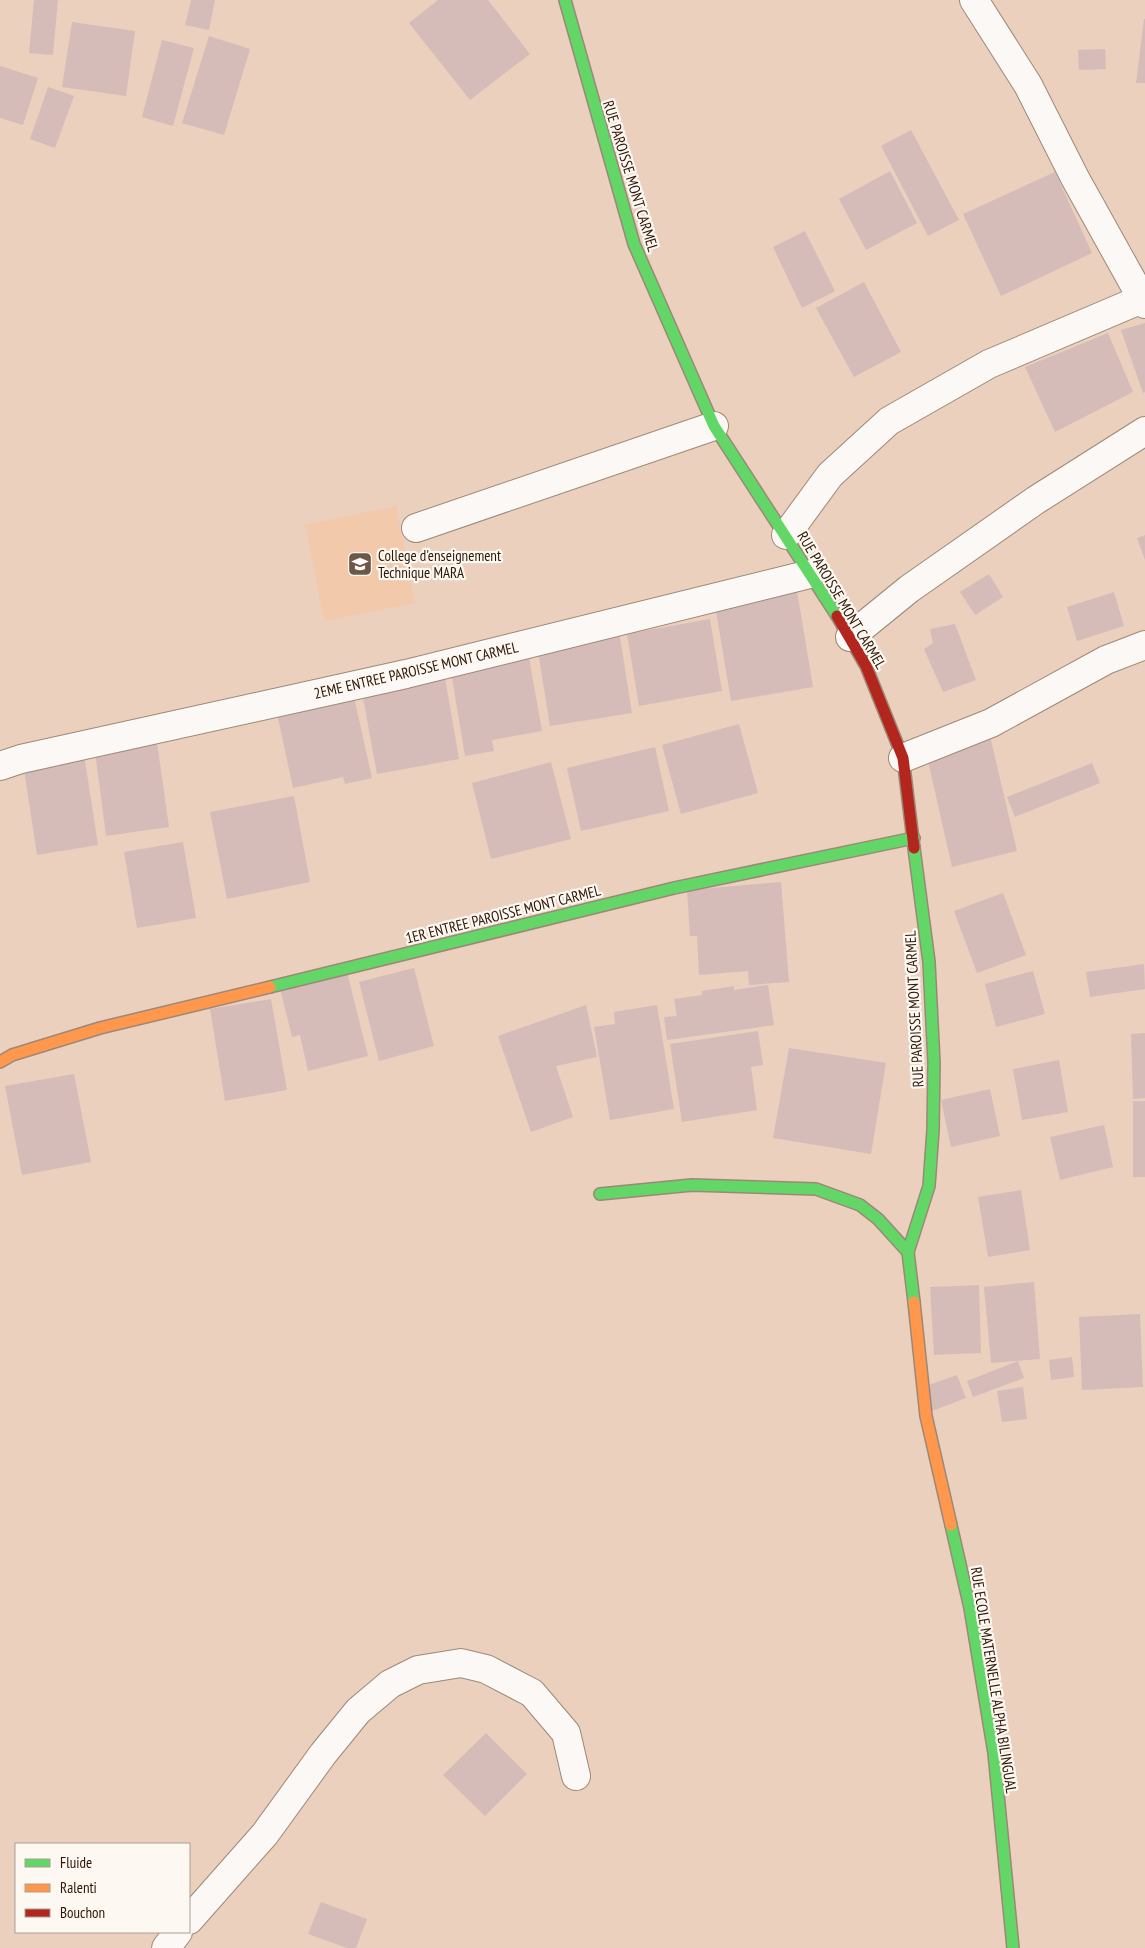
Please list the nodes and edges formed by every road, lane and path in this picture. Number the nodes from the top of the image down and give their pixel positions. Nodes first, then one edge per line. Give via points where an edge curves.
1 (565, 0) edge
2 (974, 0) edge
3 (1143, 301) edge
4 (714, 426) junction
5 (1145, 432) edge
6 (416, 528) dead end
7 (786, 536) junction
8 (810, 574) junction
9 (850, 637) junction
10 (1145, 645) edge
11 (903, 758) junction
12 (10, 763) edge
13 (914, 838) junction
14 (0, 1062) edge
15 (600, 1194) dead end
16 (908, 1252) junction
17 (576, 1776) dead end
18 (190, 1919) edge
19 (177, 1933) edge
20 (166, 1948) edge
21 (1013, 1948) edge

1 - 4 street, RUE PAROISSE MONT CARMEL via 634,244
2 - 3 street via 1028,85
3 - 7 street via 989,364 889,421 830,475
4 - 6 street
4 - 7 street, RUE PAROISSE MONT CARMEL
5 - 9 street via 1036,500 909,589
7 - 8 street, RUE PAROISSE MONT CARMEL
8 - 9 street, RUE PAROISSE MONT CARMEL
8 - 12 street, 2EME ENTREE PAROISSE MONT CARMEL via 406,674
9 - 11 street, RUE PAROISSE MONT CARMEL via 866,666
10 - 11 street via 1106,660 991,724
11 - 13 street, RUE PAROISSE MONT CARMEL
13 - 14 street, 1ER ENTREE PAROISSE MONT CARMEL via 674,888 100,1028 12,1054
13 - 16 street, RUE PAROISSE MONT CARMEL via 929,962 934,1063 928,1186
15 - 16 street via 692,1184 816,1189 860,1205
16 - 21 street, RUE ECOLE MATERNELLE ALPHA BILINGUAL via 926,1416 970,1608 994,1753
17 - 18 street via 566,1733 532,1693 486,1670 461,1664 418,1670 390,1684 358,1711 265,1834
19 - 20 street

